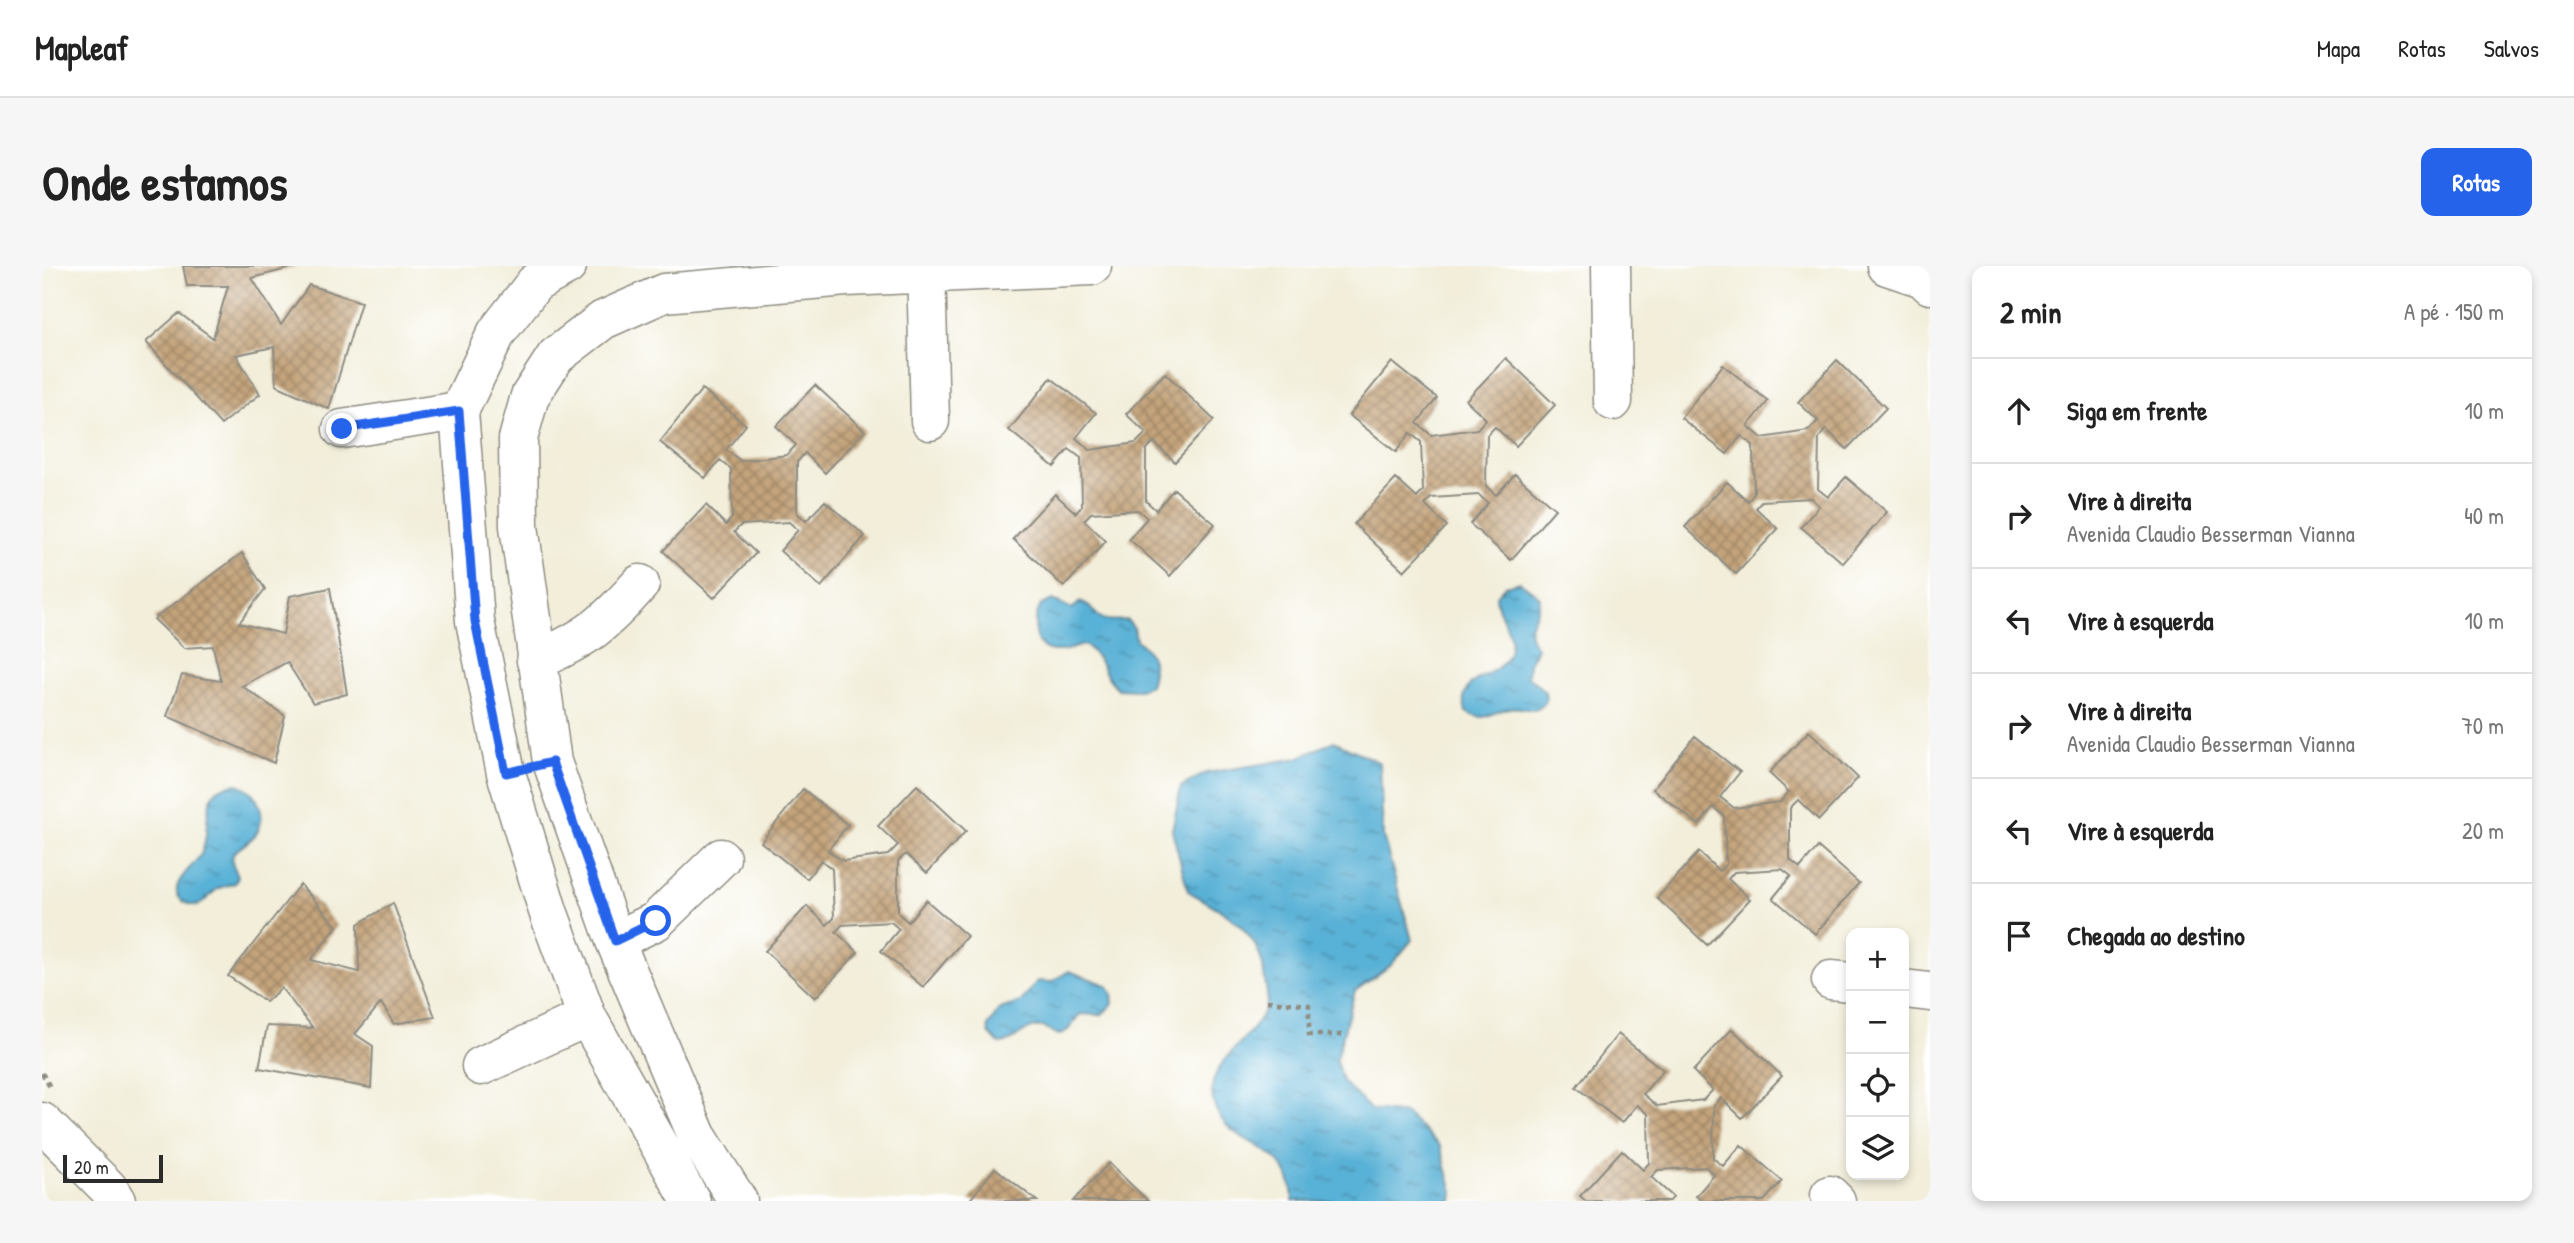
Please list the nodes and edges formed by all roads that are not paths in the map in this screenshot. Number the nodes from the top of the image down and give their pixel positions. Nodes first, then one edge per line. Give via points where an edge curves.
1 (1092, 266) edge
2 (1611, 266) edge
3 (1887, 266) edge
4 (926, 270) edge
5 (539, 272) edge
6 (1924, 277) edge
7 (1613, 401) dead end
8 (459, 411) junction
9 (930, 421) dead end
10 (342, 429) dead end
11 (640, 584) dead end
12 (536, 661) junction
13 (552, 762) junction
14 (506, 773) junction
15 (721, 858) dead end
16 (615, 941) junction
17 (1909, 990) edge
18 (1930, 992) edge
19 (587, 1017) junction
20 (481, 1066) dead end
21 (42, 1122) edge
22 (682, 1195) edge
23 (116, 1201) edge
24 (738, 1201) edge

1 - 4 street
2 - 7 street
3 - 6 street
4 - 9 street
4 - 12 street via 664,293 603,320 556,356 530,396 518,439 519,526
5 - 8 street via 497,332
8 - 10 street
8 - 14 street via 475,621
11 - 12 street via 583,640
12 - 13 street
13 - 14 street
13 - 16 street
14 - 19 street via 548,911
15 - 16 street via 656,921
16 - 24 street via 697,1136
17 - 18 street
19 - 20 street
19 - 22 street
21 - 23 street

